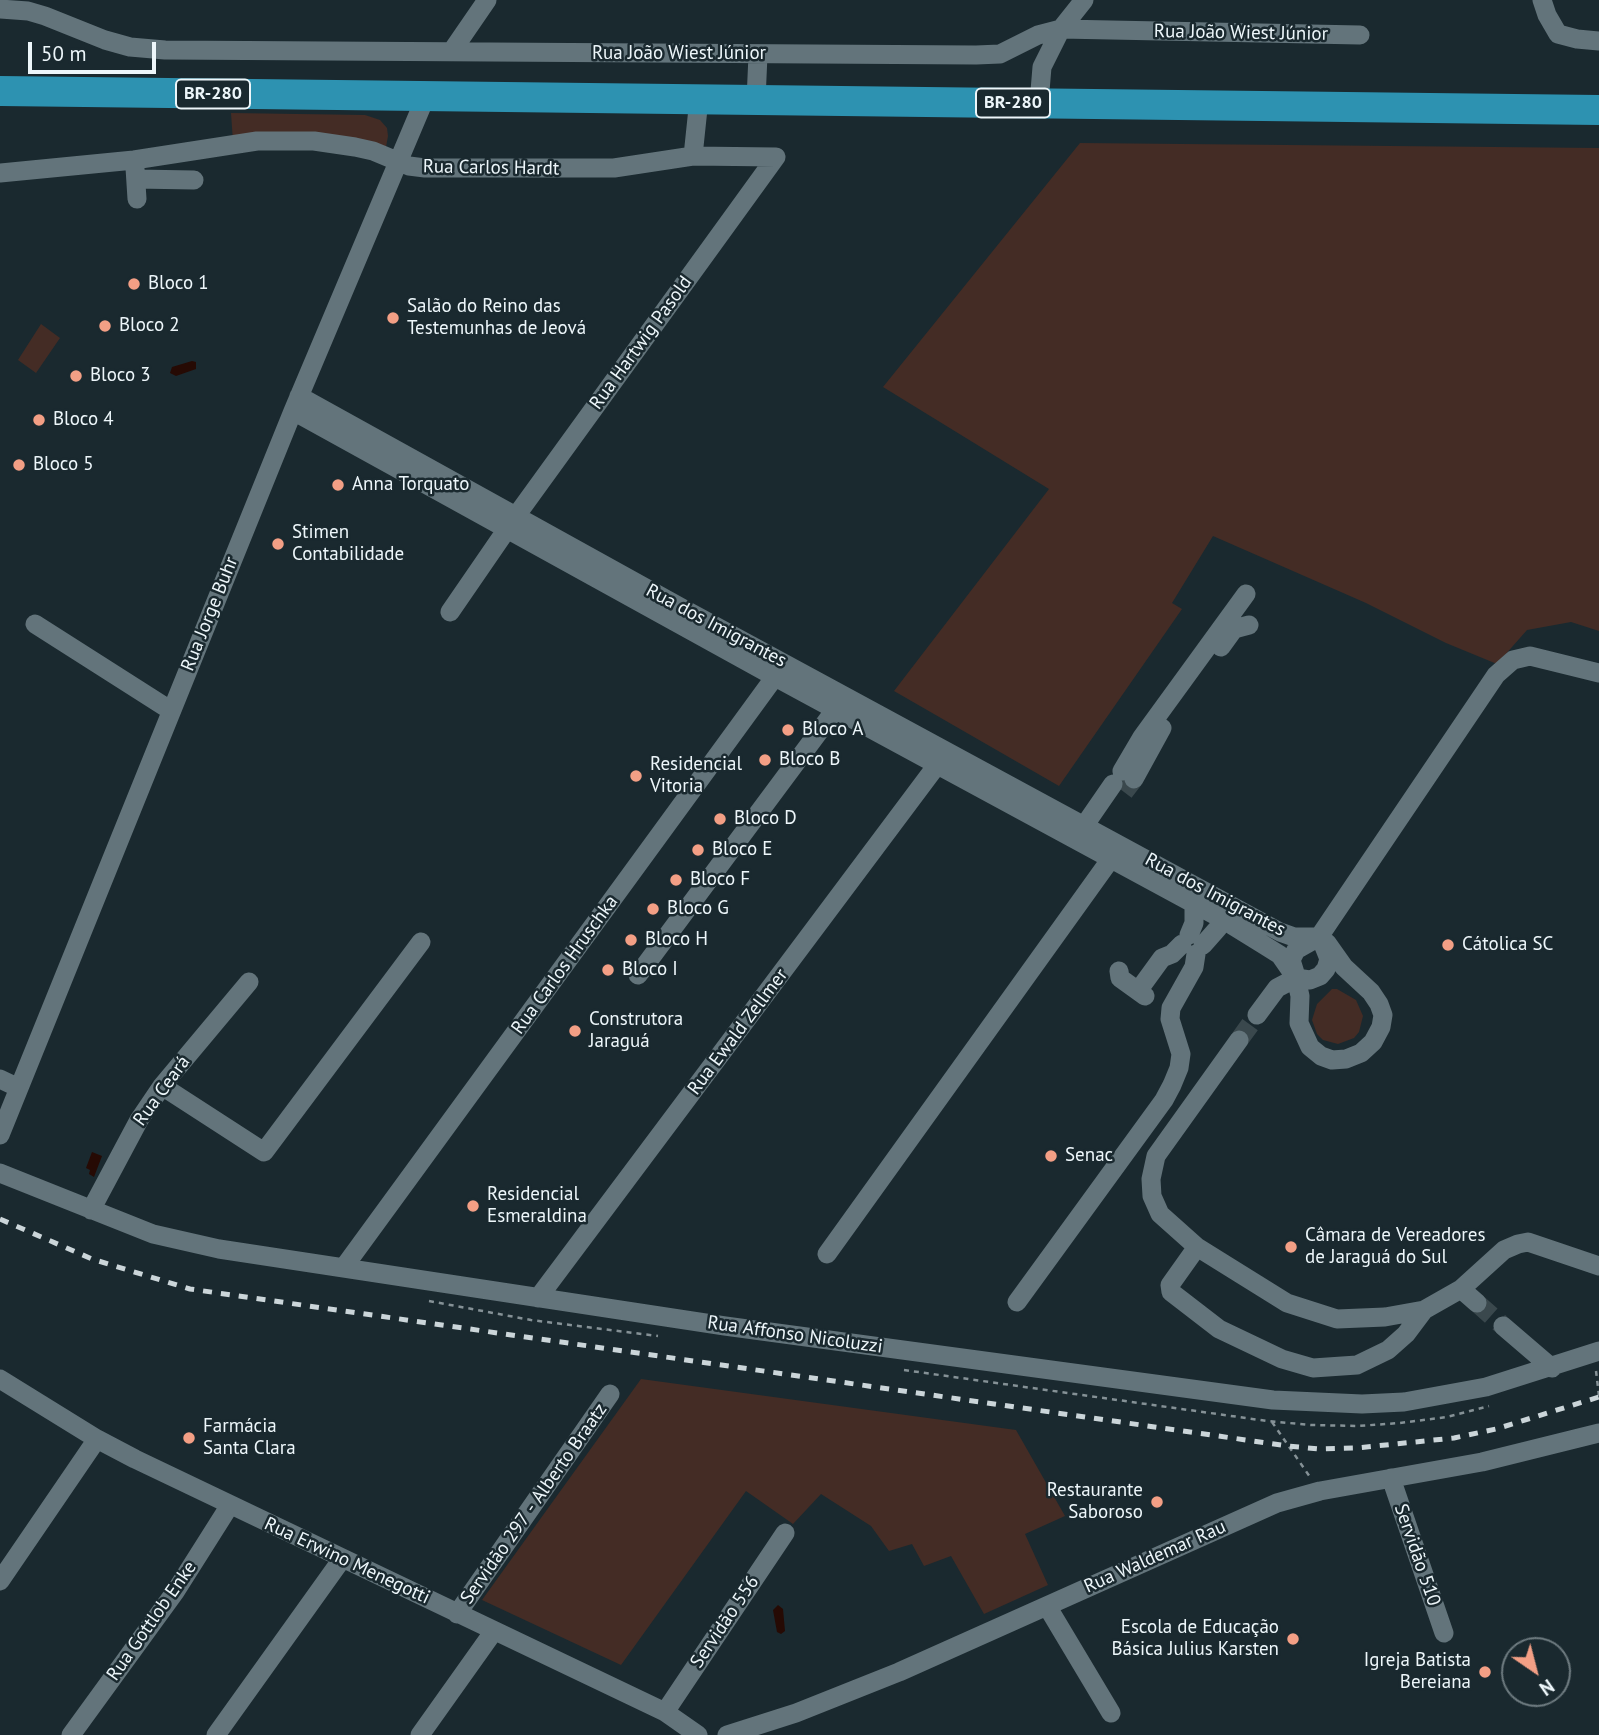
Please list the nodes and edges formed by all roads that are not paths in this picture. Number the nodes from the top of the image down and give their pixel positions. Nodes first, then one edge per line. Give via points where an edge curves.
1 (487, 0) edge
2 (1084, 0) edge
3 (1542, 0) edge
4 (0, 9) edge
5 (1061, 29) junction
6 (1360, 35) dead end
7 (1599, 41) edge
8 (452, 51) junction
9 (758, 55) junction
10 (0, 91) edge
11 (426, 96) junction
12 (699, 99) junction
13 (756, 100) junction
14 (1039, 103) junction
15 (1599, 110) edge
16 (693, 156) junction
17 (776, 157) joint
18 (397, 161) junction
19 (135, 169) junction
20 (0, 173) edge
21 (194, 180) dead end
22 (137, 199) dead end
23 (296, 404) junction
24 (512, 523) junction
25 (1246, 594) dead end
26 (450, 612) dead end
27 (35, 624) dead end
28 (1250, 625) dead end
29 (780, 670) junction
30 (1599, 673) edge
31 (170, 710) junction
32 (835, 710) junction
33 (937, 765) junction
34 (1123, 781) junction
35 (1086, 833) junction
36 (1110, 860) junction
37 (1194, 904) junction
38 (1225, 911) junction
39 (1319, 937) junction
40 (421, 942) dead end
41 (1192, 944) junction
42 (1119, 971) dead end
43 (638, 975) dead end
44 (1296, 978) junction
45 (249, 982) dead end
46 (1152, 1000) junction
47 (1257, 1015) tunnel mouth
48 (1239, 1040) tunnel mouth
49 (0, 1079) edge
50 (162, 1086) junction
51 (19, 1088) junction
52 (0, 1135) edge
53 (0, 1173) edge
54 (91, 1210) junction
55 (1197, 1247) junction
56 (827, 1254) dead end
57 (1599, 1266) edge
58 (344, 1267) junction
59 (1461, 1289) junction
60 (538, 1298) junction
61 (1017, 1302) dead end
62 (1477, 1303) tunnel mouth
63 (1424, 1310) junction
64 (1503, 1326) tunnel mouth
65 (1596, 1352) edge
66 (1552, 1368) junction
67 (0, 1379) edge
68 (610, 1394) dead end
69 (1599, 1433) edge
70 (97, 1439) junction
71 (1391, 1478) junction
72 (230, 1505) junction
73 (785, 1533) dead end
74 (342, 1559) junction
75 (0, 1581) edge
76 (1047, 1606) junction
77 (457, 1614) junction
78 (495, 1631) junction
79 (1444, 1633) dead end
80 (665, 1712) junction
81 (1111, 1713) dead end
82 (71, 1735) edge
83 (216, 1735) edge
84 (420, 1735) edge
85 (698, 1735) edge
86 (727, 1735) edge

1 - 8 street
2 - 5 street
3 - 7 street via 1558,34
4 - 8 street, Rua João Wiest Júnior via 28,11 130,47
5 - 6 street, Rua João Wiest Júnior
5 - 9 street, Rua João Wiest Júnior via 999,54
5 - 14 street via 1042,67
8 - 9 street, Rua João Wiest Júnior
9 - 13 street
10 - 11 highway, BR-280
11 - 12 highway, BR-280
11 - 18 street, Rua Jorge Buhr
12 - 13 highway, BR-280
12 - 16 street
13 - 14 highway, BR-280
14 - 15 highway, BR-280
16 - 17 street, Rua Carlos Hardt
16 - 18 street, Rua Carlos Hardt via 578,169 425,168
17 - 24 street, Rua Hartwig Pasold
18 - 19 street, Rua Carlos Hardt via 373,151 314,141 257,141
18 - 23 street, Rua Jorge Buhr
19 - 20 street, Rua Carlos Hardt
19 - 21 street
19 - 22 street
23 - 24 street, Rua dos Imigrantes
23 - 31 street, Rua Jorge Buhr
24 - 26 street, Rua Hartwig Pasold
24 - 29 street, Rua dos Imigrantes
25 - 34 street via 1142,737
27 - 31 street
28 - 34 street via 1234,629
29 - 32 street, Rua dos Imigrantes
29 - 35 street, Rua dos Imigrantes
29 - 58 street, Rua Carlos Hruschka
30 - 39 street via 1530,656 1513,660 1496,675
31 - 51 street, Rua Jorge Buhr
32 - 33 street, Rua dos Imigrantes
32 - 43 street
33 - 35 street, Rua dos Imigrantes
33 - 60 street, Rua Ewald Zellmer
34 - 35 street
35 - 36 street, Rua dos Imigrantes
35 - 38 street, Rua dos Imigrantes
36 - 37 street, Rua dos Imigrantes
36 - 56 street
37 - 38 street, Rua dos Imigrantes
37 - 41 street
38 - 39 street, Rua dos Imigrantes via 1294,937
38 - 41 street via 1218,928
38 - 44 street, Rua dos Imigrantes via 1280,955
39 - 44 street via 1293,954
39 - 44 street via 1329,959 1326,969 1310,980
39 - 44 street via 1379,1004 1383,1015 1373,1042 1346,1059 1332,1060 1310,1047 1298,1023
40 - 50 street via 264,1152
41 - 46 street via 1162,958
41 - 46 street via 1194,967
42 - 46 street via 1120,978
44 - 47 street via 1277,988
45 - 50 street, Rua Ceará
46 - 61 street via 1184,1038 1179,1068 1164,1100
48 - 55 street via 1156,1156 1151,1180 1160,1214
49 - 51 street
50 - 54 street, Rua Ceará
51 - 52 street, Rua Jorge Buhr
53 - 54 street, Rua Affonso Nicoluzzi
54 - 58 street, Rua Affonso Nicoluzzi via 186,1243
55 - 63 street via 1287,1303 1337,1319
55 - 63 street via 1170,1285 1171,1292 1219,1329 1282,1359 1313,1368 1357,1365 1388,1350
57 - 59 street via 1528,1242 1504,1250
58 - 60 street, Rua Affonso Nicoluzzi
59 - 62 street
59 - 63 street
60 - 66 street, Rua Affonso Nicoluzzi via 1315,1404 1404,1402 1486,1387
64 - 66 street
65 - 66 street, Rua Affonso Nicoluzzi
67 - 70 street, Rua Erwino Menegotti
68 - 77 street, Servidão 297 - Alberto Braatz
69 - 71 street, Rua Waldemar Rau
70 - 72 street, Rua Erwino Menegotti
70 - 75 street
71 - 76 street, Rua Waldemar Rau via 1277,1503
71 - 79 street, Servidão 510
72 - 74 street, Rua Erwino Menegotti
72 - 82 street, Rua Gottlob Enke via 175,1592
73 - 80 street, Servidão 556
74 - 77 street, Rua Erwino Menegotti
74 - 83 street
76 - 81 street
76 - 86 street, Rua Waldemar Rau via 847,1694
77 - 78 street, Rua Erwino Menegotti
78 - 80 street, Rua Erwino Menegotti
78 - 84 street
80 - 85 street, Rua Erwino Menegotti

